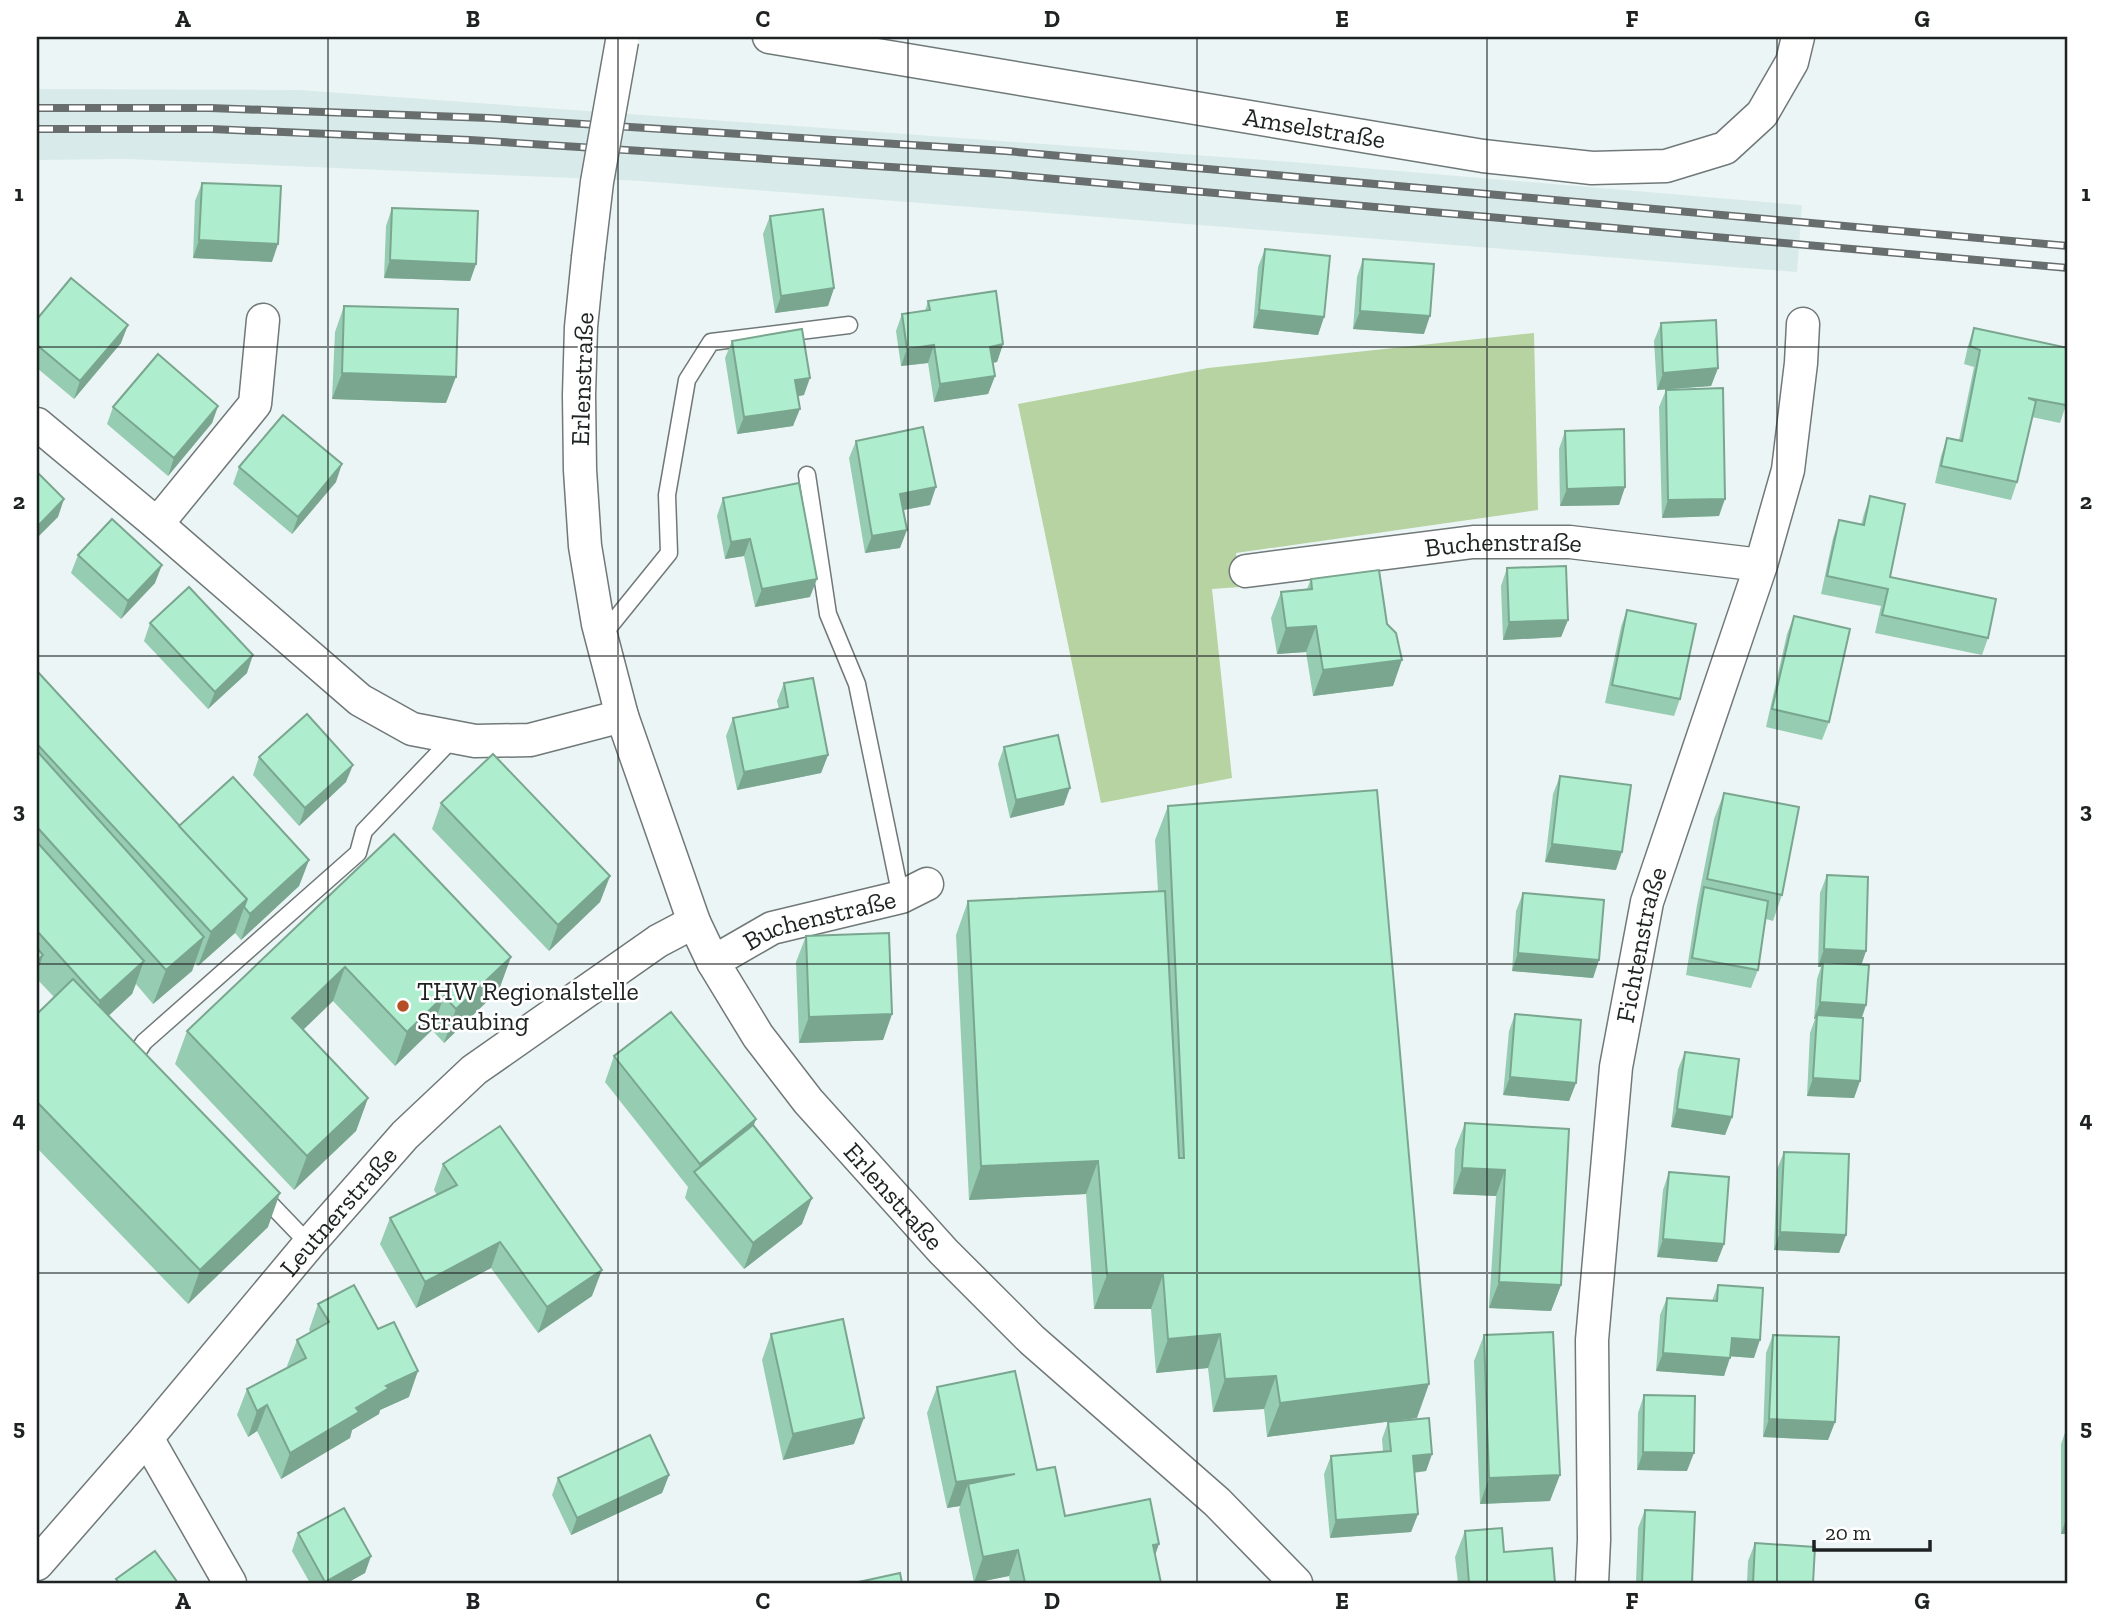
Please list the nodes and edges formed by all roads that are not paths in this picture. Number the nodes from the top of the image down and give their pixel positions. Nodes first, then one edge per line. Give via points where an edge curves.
1 (769, 37) edge
2 (1798, 37) edge
3 (623, 39) edge
4 (263, 320) dead end
5 (1803, 324) dead end
6 (849, 325) dead end
7 (37, 424) edge
8 (807, 475) dead end
9 (157, 524) junction
10 (1761, 565) junction
11 (1246, 571) dead end
12 (601, 637) junction
13 (622, 716) junction
14 (454, 737) junction
15 (914, 890) joint
16 (694, 922) junction
17 (713, 962) junction
18 (146, 1077) edge
19 (252, 1185) edge
20 (309, 1244) junction
21 (147, 1438) junction
22 (37, 1564) edge
23 (230, 1583) edge
24 (1296, 1583) edge
25 (1592, 1583) edge

1 - 2 street, Amselstraße via 1483,156 1592,169 1666,166 1724,148 1762,114 1792,62
3 - 12 street, Erlenstraße, bridge via 597,182 581,327 580,470 585,546
4 - 9 street via 255,404
5 - 10 street, Fichtenstraße via 1788,470
6 - 12 lane via 711,342 687,380 667,495 669,552
7 - 9 street
8 - 15 lane via 828,614 857,684
9 - 14 street via 360,700 412,729
10 - 11 street, Buchenstraße via 1570,542 1473,542
10 - 25 street, Fichtenstraße via 1647,902 1616,1067 1592,1340
12 - 13 street, Erlenstraße
13 - 14 street via 530,740
13 - 16 street, Erlenstraße
14 - 18 lane via 364,831 358,853 144,1042 135,1056
15 - 17 street, Buchenstraße via 772,928
16 - 17 street, Erlenstraße
16 - 20 street, Leutnerstraße via 659,941 474,1070 405,1135
17 - 24 street, Erlenstraße via 758,1036 808,1101 943,1251 1032,1340 1217,1502
19 - 20 lane
20 - 21 street, Leutnerstraße
21 - 22 street, Leutnerstraße
21 - 23 street

